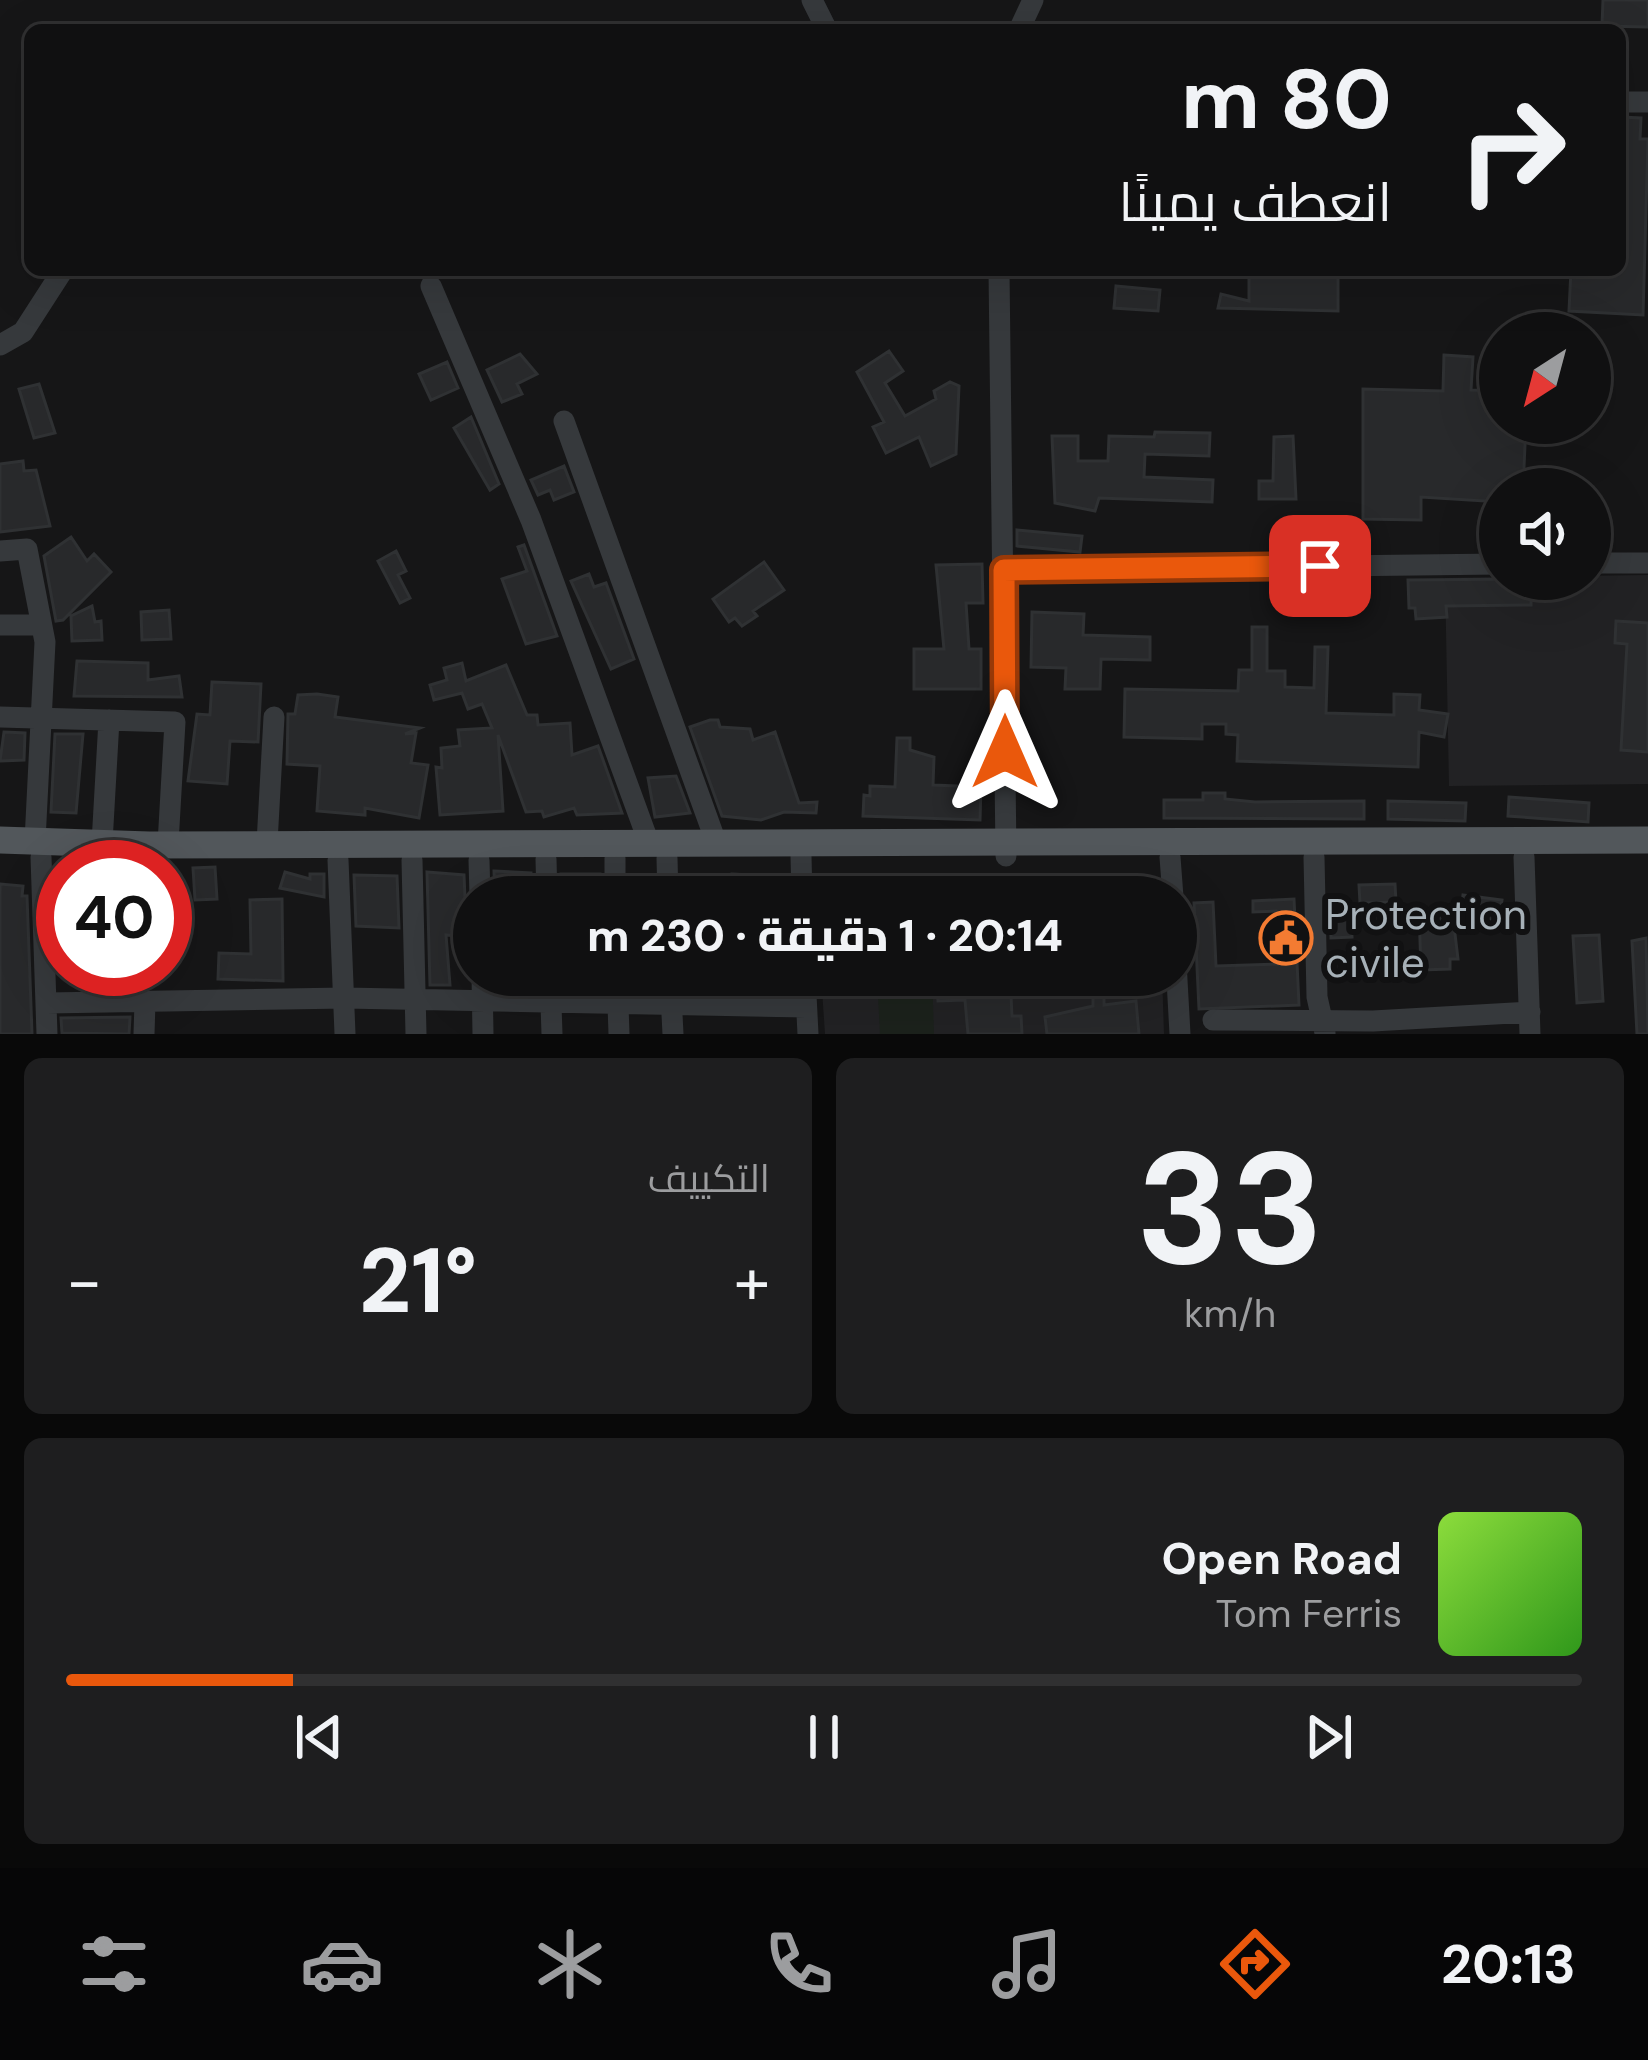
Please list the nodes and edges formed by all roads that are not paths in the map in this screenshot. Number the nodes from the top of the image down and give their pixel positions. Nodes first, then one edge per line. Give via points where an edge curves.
1 (59, 276) edge
2 (999, 276) edge
3 (430, 286) dead end
4 (0, 345) edge
5 (564, 421) dead end
6 (0, 551) edge
7 (1611, 563) edge
8 (1648, 563) edge
9 (1479, 564) edge
10 (1004, 570) junction
11 (0, 625) edge
12 (41, 625) junction
13 (0, 717) edge
14 (274, 717) dead end
15 (41, 718) junction
16 (109, 720) junction
17 (0, 840) edge
18 (38, 840) edge
19 (102, 840) edge
20 (169, 840) edge
21 (1648, 840) edge
22 (716, 842) junction
23 (267, 843) junction
24 (192, 844) edge
25 (36, 849) edge
26 (36, 849) edge
27 (1006, 849) junction
28 (658, 850) junction
29 (0, 856) edge
30 (801, 856) junction
31 (1170, 857) junction
32 (1314, 857) junction
33 (1524, 857) junction
34 (1648, 857) edge
35 (614, 858) junction
36 (546, 859) junction
37 (338, 860) junction
38 (412, 860) junction
39 (479, 860) junction
40 (192, 862) edge
41 (479, 876) edge
42 (546, 876) edge
43 (614, 876) edge
44 (664, 876) edge
45 (801, 876) edge
46 (1171, 876) edge
47 (47, 996) edge
48 (138, 996) edge
49 (482, 996) edge
50 (551, 996) edge
51 (617, 996) edge
52 (671, 996) edge
53 (806, 996) edge
54 (1178, 996) edge
55 (345, 998) junction
56 (415, 999) junction
57 (145, 1002) junction
58 (551, 1002) junction
59 (47, 1003) junction
60 (482, 1003) junction
61 (617, 1003) junction
62 (671, 1004) junction
63 (806, 1007) junction
64 (1213, 1020) dead end
65 (1530, 1023) edge
66 (1325, 1027) edge
67 (1373, 1028) edge
68 (46, 1034) edge
69 (144, 1034) edge
70 (345, 1034) edge
71 (416, 1034) edge
72 (483, 1034) edge
73 (552, 1034) edge
74 (619, 1034) edge
75 (673, 1034) edge
76 (808, 1034) edge
77 (1180, 1034) edge

1 - 4 street via 23,332
2 - 10 street
3 - 28 street
5 - 22 street
6 - 12 street via 27,549
7 - 8 street
9 - 10 street
10 - 27 street
11 - 12 street
12 - 15 street
13 - 15 street
14 - 23 street
15 - 16 street
15 - 18 street
16 - 19 street
16 - 20 street via 176,722
17 - 25 main road
21 - 27 main road
22 - 27 main road
22 - 28 main road
23 - 24 main road
23 - 28 main road
26 - 29 main road
27 - 30 main road
27 - 31 main road
28 - 30 main road
28 - 35 main road
28 - 44 street
30 - 45 street
31 - 32 main road
31 - 46 street
32 - 33 main road
32 - 66 street via 1317,997
33 - 34 main road
33 - 65 street
35 - 36 main road
35 - 43 street
36 - 39 main road
36 - 42 street
37 - 38 main road
37 - 40 main road
37 - 55 street
38 - 39 main road
38 - 56 street
39 - 41 street
47 - 59 street
48 - 57 street
49 - 60 street
50 - 58 street
51 - 61 street
52 - 62 street
53 - 63 street
54 - 77 street
55 - 56 street
55 - 57 street
55 - 70 street
56 - 60 street
56 - 71 street
57 - 59 street
57 - 69 street
58 - 60 street
58 - 61 street
58 - 73 street
59 - 68 street
60 - 72 street
61 - 62 street
61 - 74 street
62 - 63 street
62 - 75 street
63 - 76 street
64 - 66 street
65 - 67 street
66 - 67 street

